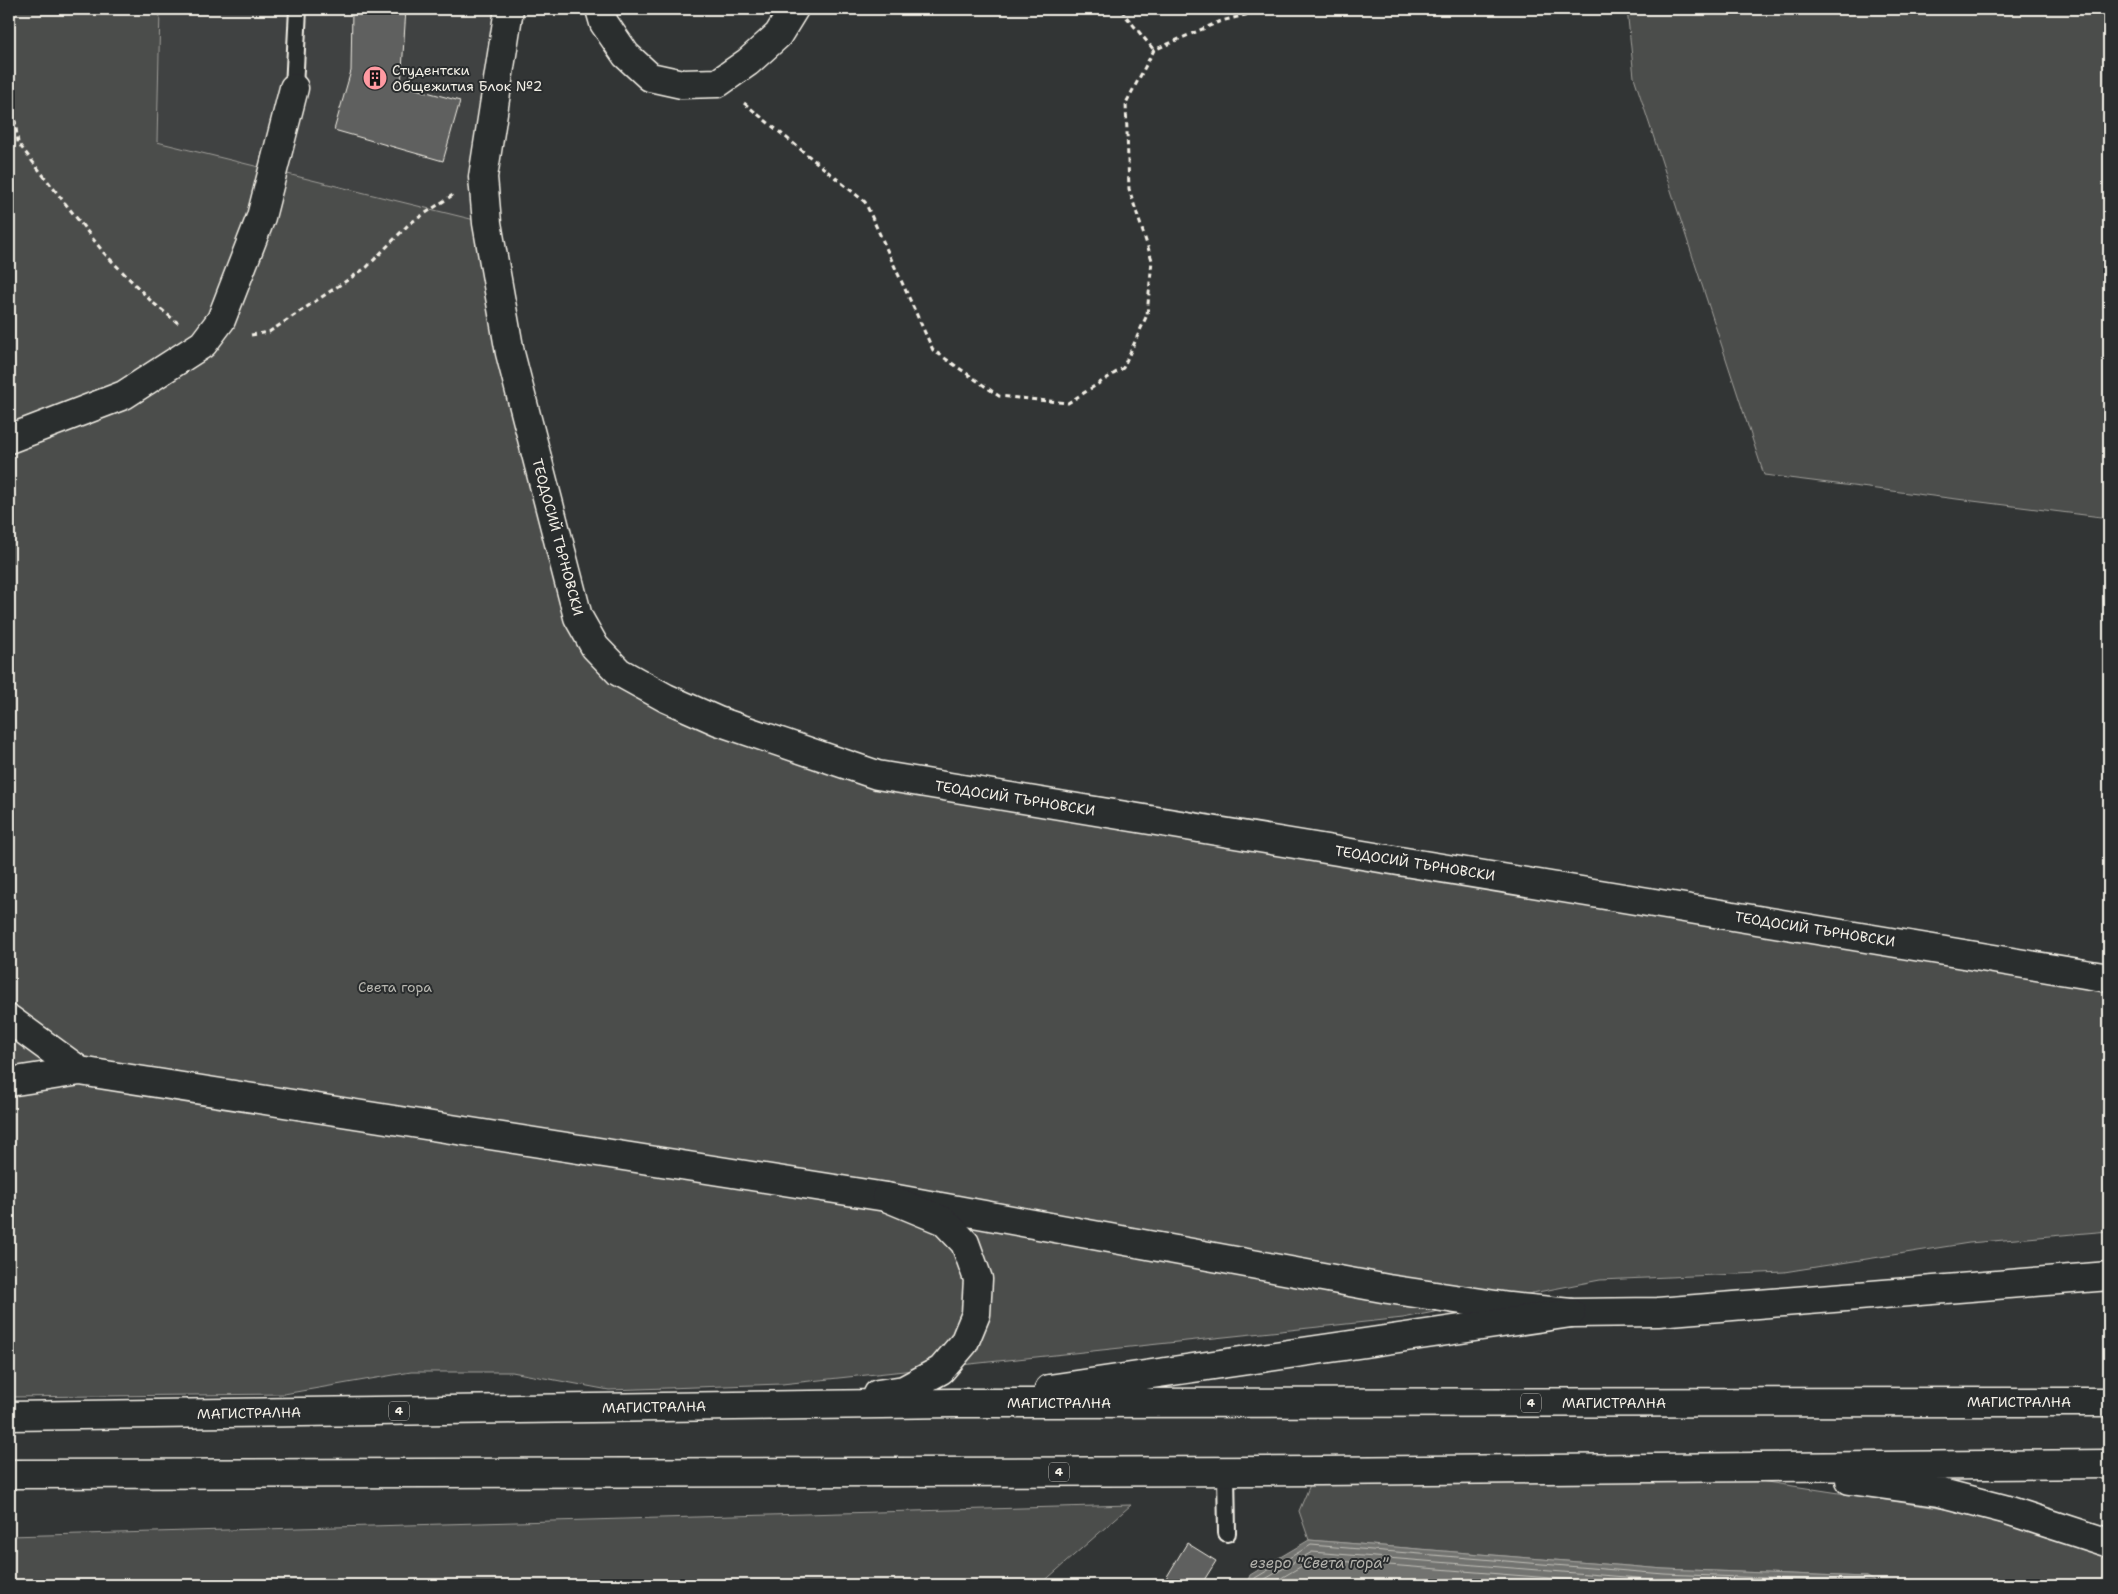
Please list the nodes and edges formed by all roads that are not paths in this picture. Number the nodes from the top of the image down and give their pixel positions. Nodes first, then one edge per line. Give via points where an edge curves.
1 (298, 9) edge
2 (509, 9) edge
3 (600, 9) edge
4 (794, 9) edge
5 (294, 88) joint
6 (9, 439) edge
7 (2109, 978) edge
8 (9, 1019) edge
9 (80, 1071) junction
10 (9, 1082) edge
11 (886, 1197) junction
12 (2109, 1276) edge
13 (1571, 1313) junction
14 (2109, 1402) edge
15 (953, 1404) junction
16 (790, 1406) junction
17 (9, 1416) edge
18 (2109, 1464) edge
19 (1742, 1466) junction
20 (1226, 1471) junction
21 (9, 1474) edge
22 (1227, 1533) dead end
23 (2109, 1543) edge

1 - 5 lane
2 - 7 main road, ТЕОДОСИЙ ТЪРНОВСКИ via 483,177 487,223 510,354 578,617 595,647 619,672 718,721 878,775
3 - 4 main road via 604,23 626,55 650,77 682,84 718,83 778,35
5 - 6 main road via 261,218 221,320 203,344 124,395
8 - 9 main road
9 - 10 main road
9 - 11 main road
11 - 13 main road via 1388,1289
11 - 16 main road via 944,1221 964,1243 978,1279 976,1314 964,1343 941,1370 904,1390
12 - 13 main road via 1658,1312
13 - 15 main road
14 - 15 main road, МАГИСТРАЛНА / 4
15 - 16 main road, МАГИСТРАЛНА / 4
16 - 17 main road, МАГИСТРАЛНА / 4
18 - 19 main road, 4
19 - 20 main road, 4
19 - 23 main road via 1938,1492 2004,1509
20 - 21 main road, 4
20 - 22 lane

